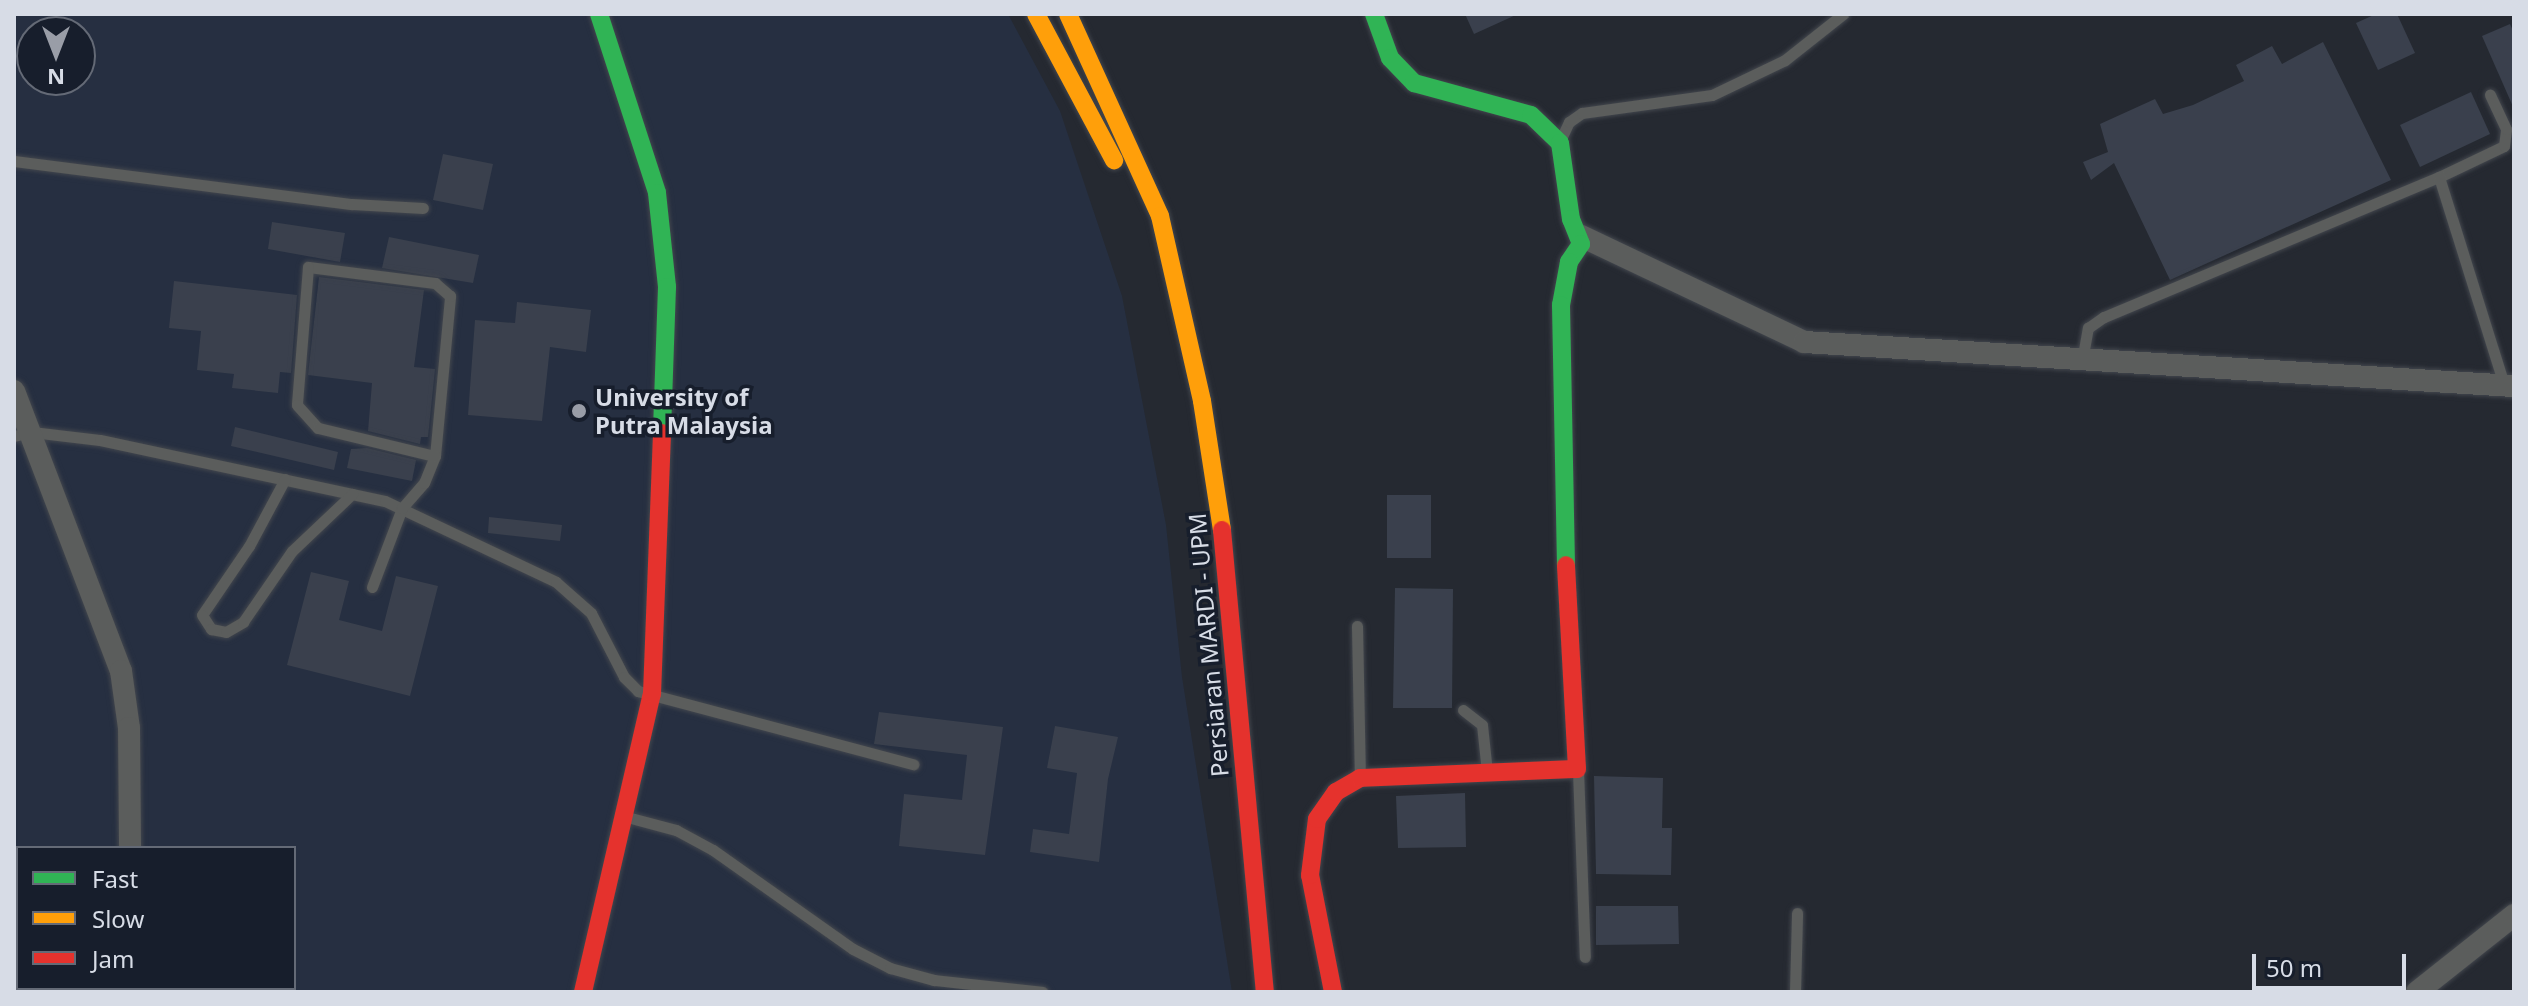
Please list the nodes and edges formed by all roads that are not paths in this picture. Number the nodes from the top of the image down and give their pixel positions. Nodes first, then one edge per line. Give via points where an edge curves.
1 (599, 14) edge
2 (1036, 14) edge
3 (1068, 14) edge
4 (1374, 14) edge
5 (1843, 14) edge
6 (2490, 95) dead end
7 (1560, 143) junction
8 (14, 161) edge
9 (2439, 177) junction
10 (423, 208) dead end
11 (1576, 250) junction
12 (1175, 299) junction
13 (2082, 361) junction
14 (2509, 385) edge
15 (14, 391) edge
16 (23, 434) edge
17 (435, 456) junction
18 (285, 479) junction
19 (352, 494) junction
20 (402, 508) junction
21 (372, 587) dead end
22 (1357, 626) dead end
23 (652, 694) junction
24 (1463, 710) dead end
25 (913, 764) dead end
26 (1577, 769) junction
27 (1487, 772) junction
28 (1360, 778) junction
29 (625, 816) junction
30 (130, 846) edge
31 (1797, 913) dead end
32 (2514, 915) edge
33 (1585, 957) dead end
34 (583, 992) edge
35 (1042, 992) edge
36 (1265, 992) edge
37 (1333, 992) edge
38 (1795, 992) edge
39 (2417, 992) edge

1 - 23 street via 657,193 666,241
2 - 12 street, Persiaran MARDI - UPM via 1147,225
3 - 12 street, Persiaran MARDI - UPM via 1160,216
4 - 7 street via 1390,58 1414,83 1531,115
5 - 7 lane via 1785,60 1712,95 1582,113 1569,122
6 - 9 lane via 2506,129 2504,146
7 - 11 street
8 - 10 lane via 352,204
9 - 13 lane via 2104,317 2088,328
9 - 14 lane
11 - 13 street via 1804,342
11 - 26 street via 1561,305 1562,490
12 - 36 street, Persiaran MARDI - UPM via 1202,401 1220,507
13 - 14 street
15 - 16 street
16 - 18 lane
16 - 30 street via 121,671 129,728
17 - 17 lane via 450,296 446,289 435,283 308,267 297,405 318,428
17 - 20 lane via 424,483
18 - 19 lane
18 - 19 lane via 249,546 202,615 211,629 226,632 243,622 292,551
19 - 20 lane
20 - 21 lane
20 - 23 lane via 556,582 591,613 631,687
22 - 28 lane
23 - 25 lane
23 - 29 street
24 - 27 lane via 1482,725
26 - 27 street
26 - 33 lane
27 - 28 street
28 - 37 street via 1336,792 1317,819 1310,875
29 - 34 street
29 - 35 lane via 676,830 713,850 853,949 890,968 934,980
31 - 38 lane
32 - 39 street

